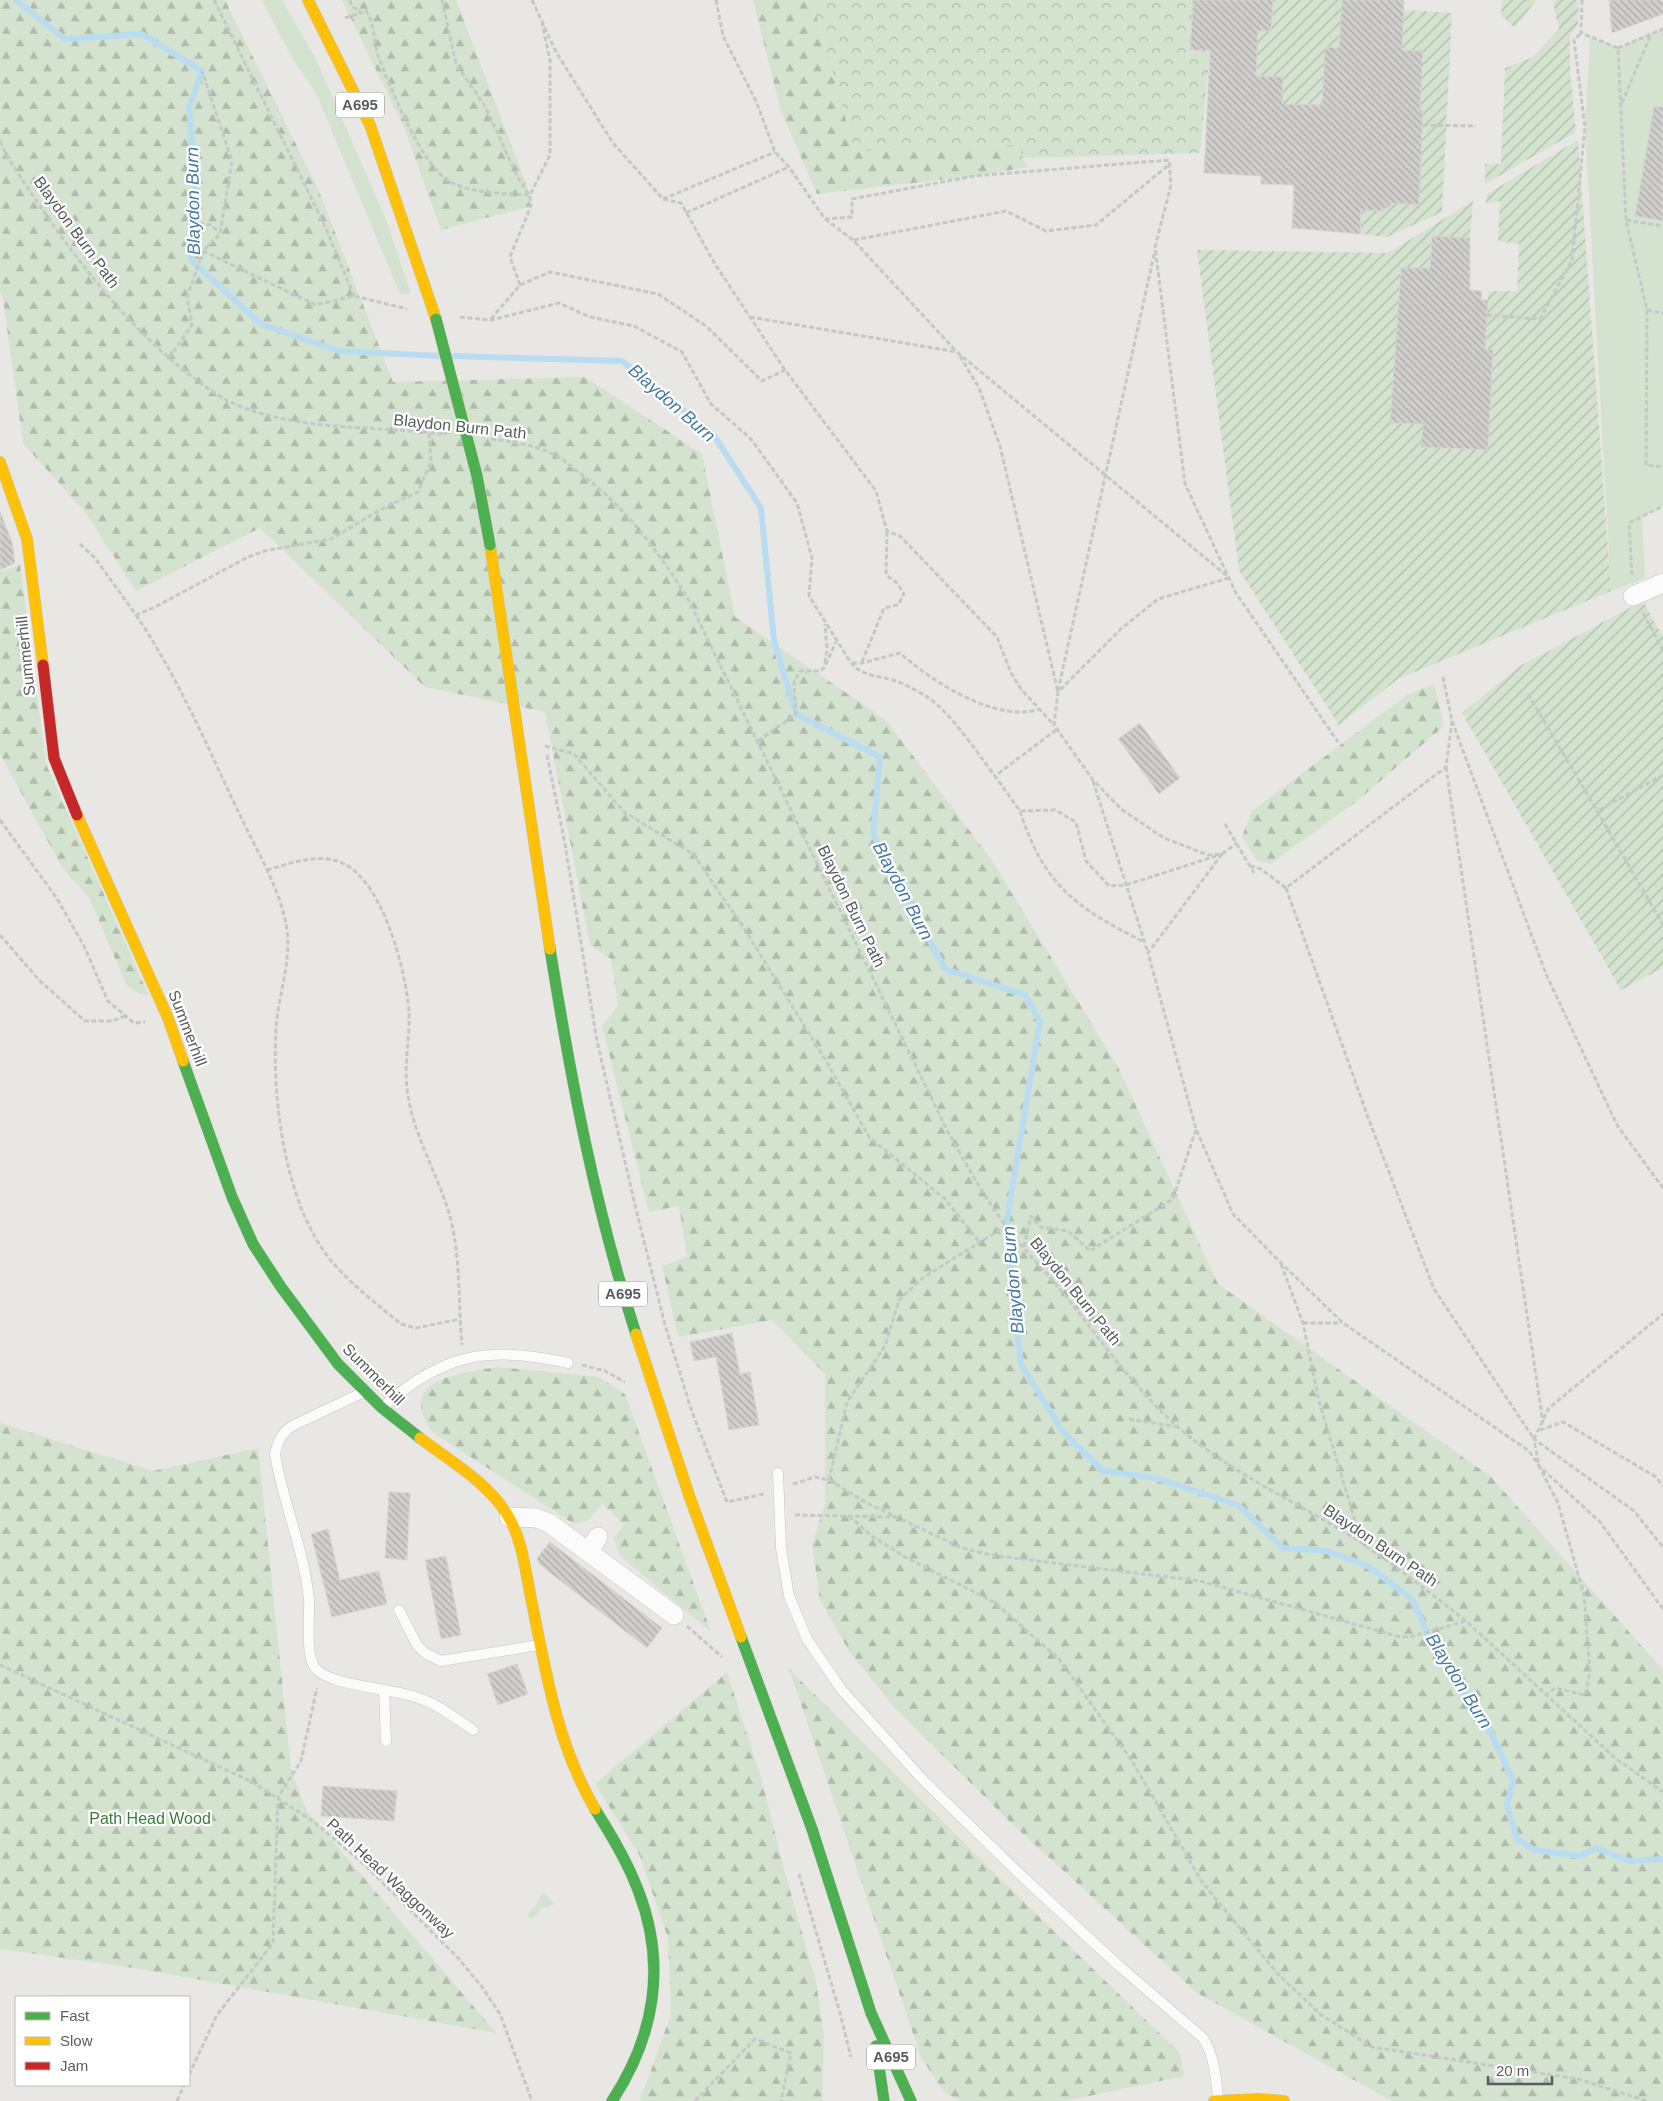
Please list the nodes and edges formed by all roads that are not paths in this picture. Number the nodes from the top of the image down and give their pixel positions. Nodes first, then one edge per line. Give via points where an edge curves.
1 (308, 0) edge
2 (0, 462) edge
3 (1663, 583) edge
4 (1635, 600) road end
5 (568, 1363) road end
6 (364, 1392) junction
7 (382, 1408) junction
8 (778, 1473) dead end
9 (509, 1517) junction
10 (399, 1610) dead end
11 (674, 1615) road end
12 (540, 1645) junction
13 (384, 1690) junction
14 (473, 1730) dead end
15 (386, 1742) dead end
16 (871, 2013) junction
17 (612, 2101) edge
18 (884, 2101) edge
19 (910, 2101) edge
20 (1216, 2101) edge
21 (1284, 2101) edge

1 - 16 main road, A695, bridge via 370,125 402,214 435,315 477,476 568,1059 592,1179 618,1278 690,1498 812,1828
2 - 6 main road, Summerhill via 27,539 54,758 62,782 168,1018 232,1197 253,1244 310,1329
3 - 4 street
5 - 7 lane via 530,1355 464,1358 412,1382
6 - 7 main road, Summerhill
6 - 13 lane via 292,1426 277,1442 275,1454 308,1589 314,1666 327,1677
7 - 9 main road, Summerhill via 481,1484
8 - 20 lane via 783,1574 788,1596 808,1639 836,1682 938,1794 1111,1958 1203,2038 1211,2051 1215,2070
9 - 11 street via 536,1518 593,1544
9 - 12 main road via 522,1560
10 - 12 lane via 417,1645 441,1661
12 - 17 main road via 564,1745 581,1786 627,1863 639,1890 652,1945 654,2001 649,2025 628,2081
13 - 14 lane via 412,1695 438,1705
13 - 15 lane
16 - 18 main road, A695
16 - 19 main road, A695
20 - 21 main road

